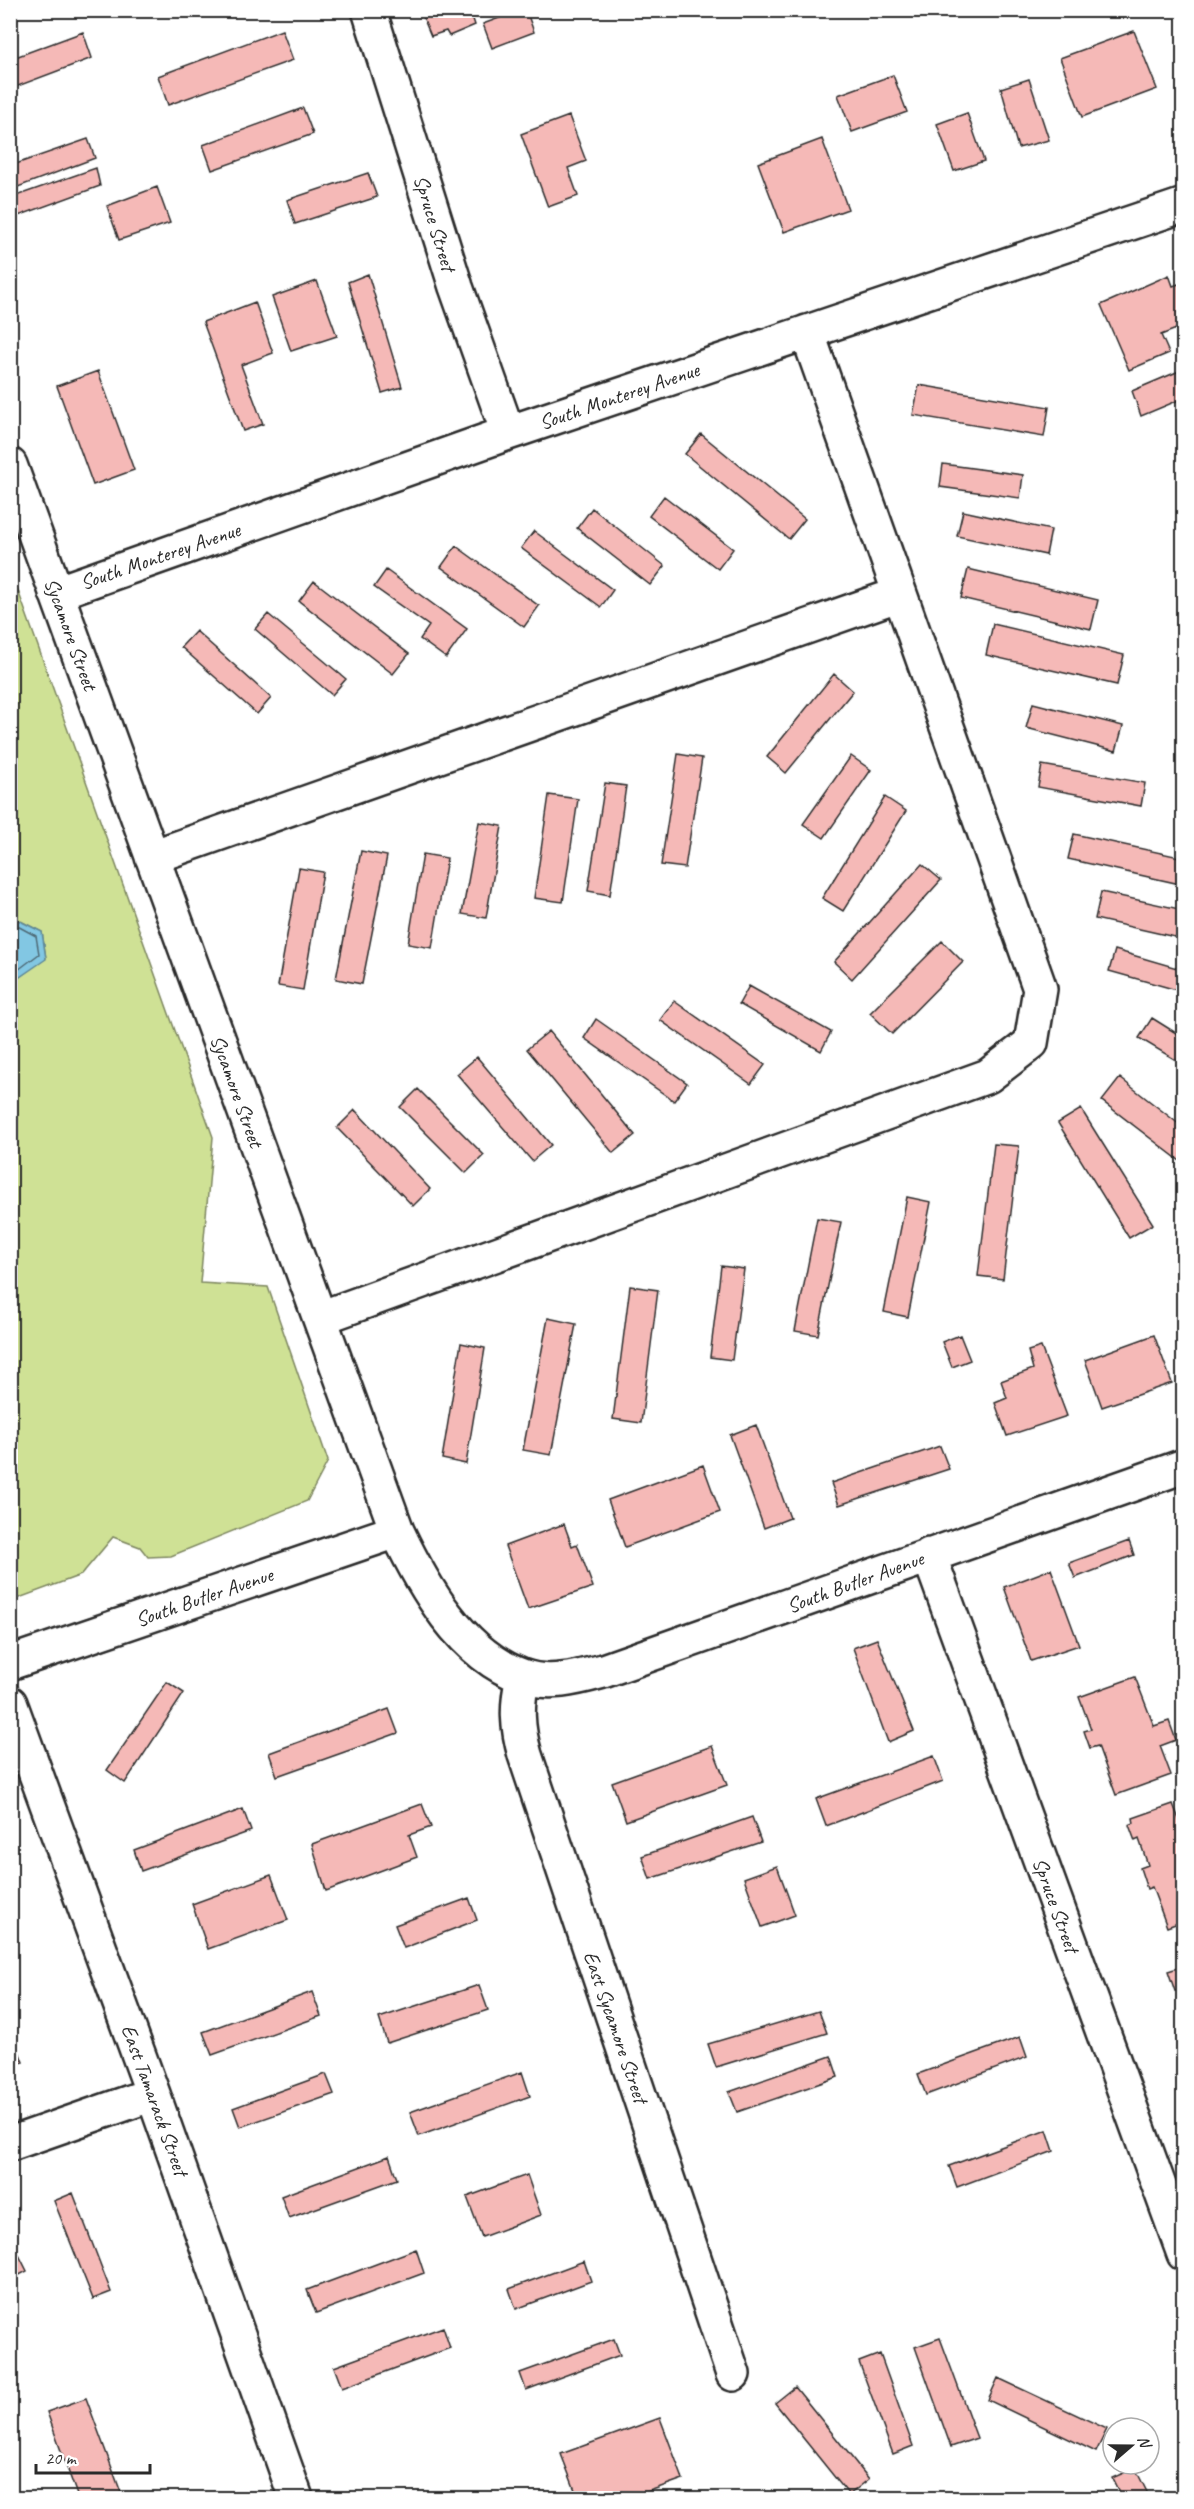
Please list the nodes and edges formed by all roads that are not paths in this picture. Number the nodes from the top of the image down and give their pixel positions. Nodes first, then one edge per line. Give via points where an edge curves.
1 (369, 10) edge
2 (1184, 205) edge
3 (807, 332) junction
4 (508, 434) junction
5 (10, 465) edge
6 (56, 593) junction
7 (900, 594) junction
8 (152, 857) junction
9 (320, 1318) junction
10 (1184, 1466) edge
11 (397, 1531) junction
12 (929, 1555) junction
13 (10, 1663) edge
14 (524, 1677) junction
15 (10, 1703) edge
16 (153, 2094) junction
17 (10, 2144) edge
18 (1184, 2254) edge
19 (733, 2374) dead end
20 (296, 2499) edge

1 - 4 street, Spruce Street via 456,287
2 - 3 street, South Monterey Avenue
3 - 4 street, South Monterey Avenue
3 - 7 street
4 - 6 street, South Monterey Avenue
5 - 6 street, Sycamore Street
6 - 8 street, Sycamore Street
7 - 8 street
7 - 9 street via 1041,989 1031,1043 988,1076
8 - 9 street, Sycamore Street
9 - 11 street, Sycamore Street
10 - 12 street, South Butler Avenue
11 - 13 street, South Butler Avenue
11 - 14 street, Sycamore Street via 412,1564 457,1628 494,1662
12 - 14 street, South Butler Avenue via 603,1671 571,1680
12 - 18 street, Spruce Street
14 - 19 street, East Sycamore Street via 517,1700 525,1755
15 - 16 street, East Tamarack Street
16 - 17 street
16 - 20 street, East Tamarack Street

